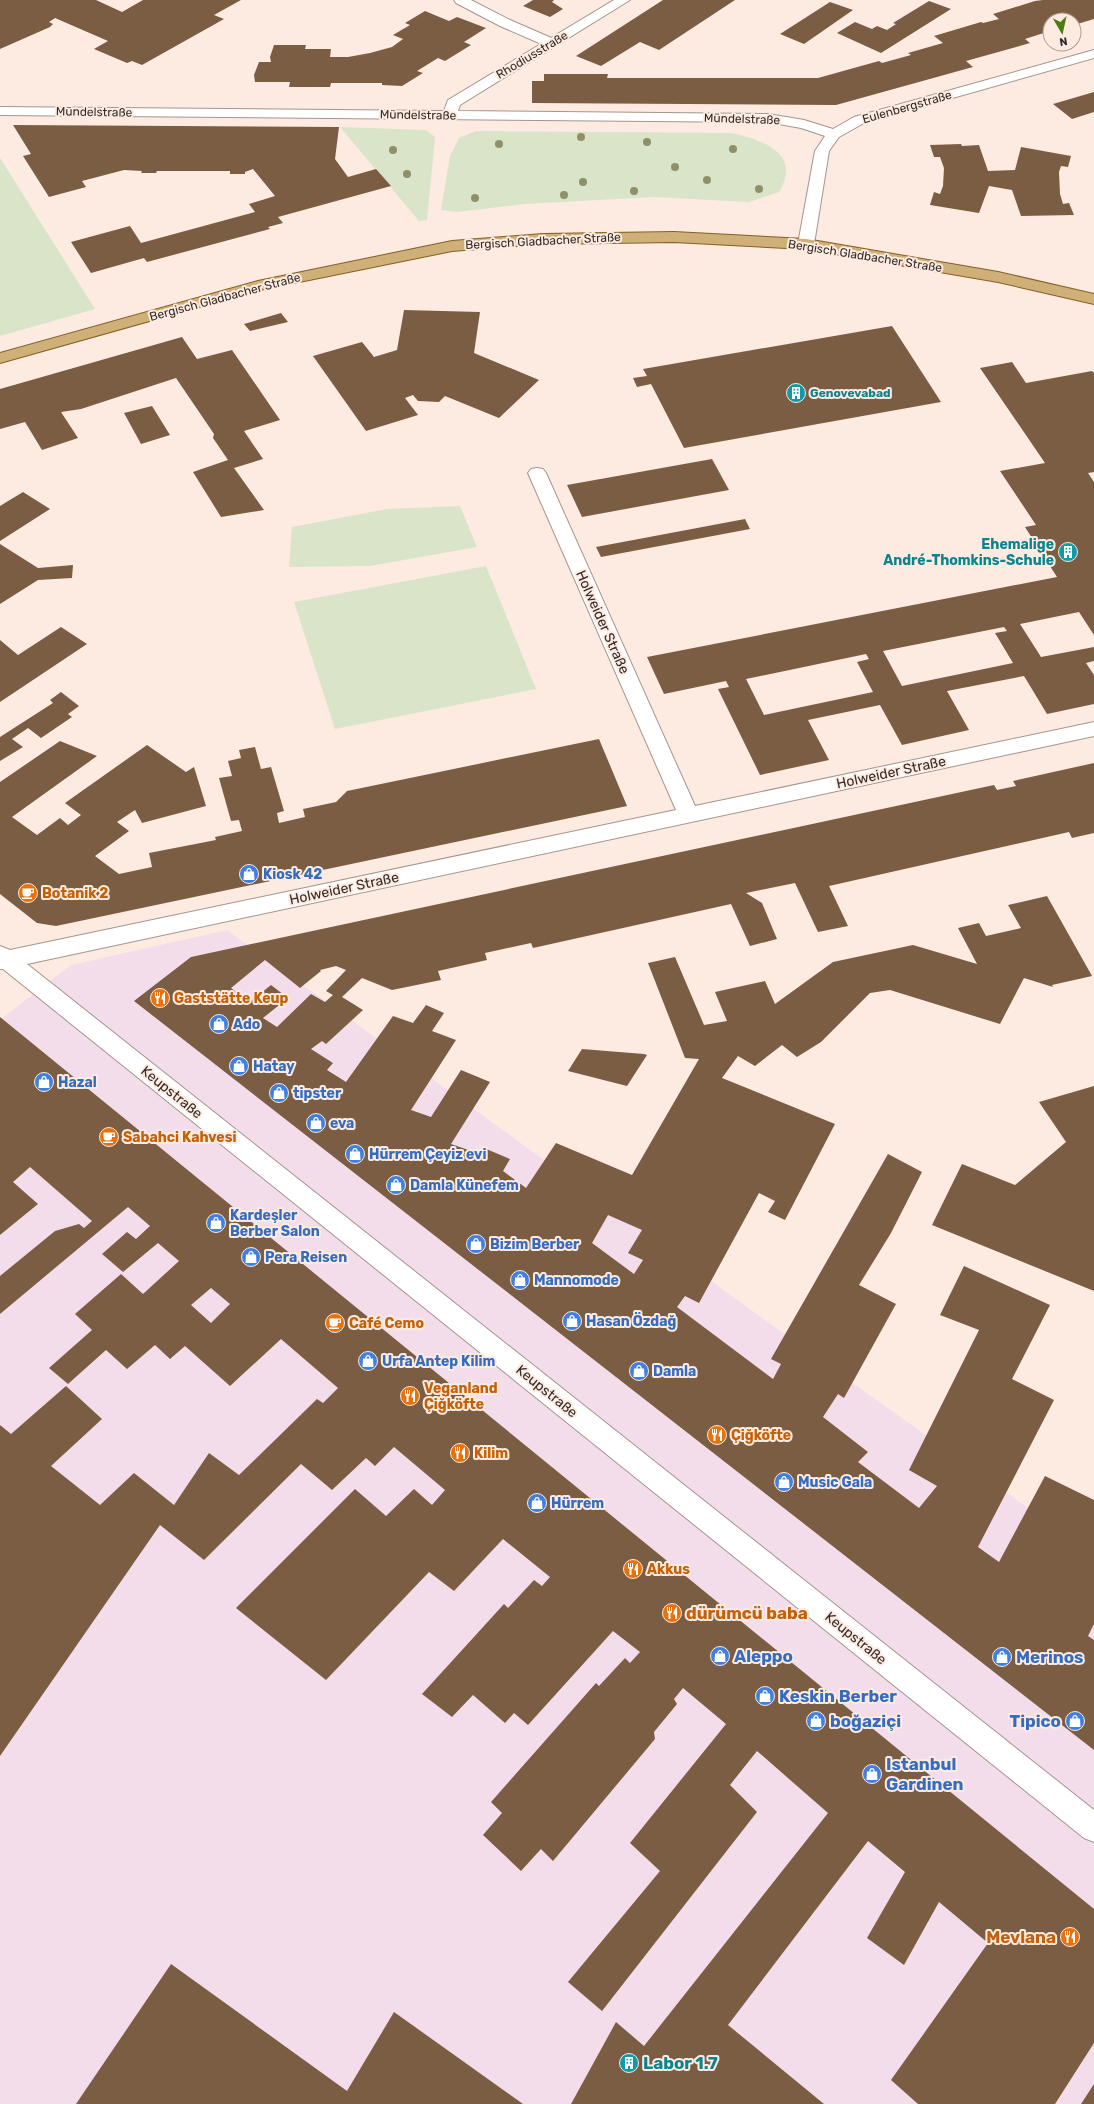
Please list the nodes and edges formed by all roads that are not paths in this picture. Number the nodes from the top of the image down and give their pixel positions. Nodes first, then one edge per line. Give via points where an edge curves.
1 (461, 0) edge
2 (623, 0) edge
3 (551, 43) junction
4 (1094, 54) edge
5 (0, 112) edge
6 (450, 116) junction
7 (834, 134) junction
8 (806, 244) junction
9 (1094, 299) edge
10 (0, 358) edge
11 (537, 473) dead end
12 (1094, 729) edge
13 (688, 814) junction
14 (2, 959) edge
15 (1094, 1828) edge

1 - 3 street
2 - 3 street, Rhodiusstraße
3 - 6 street, Rhodiusstraße via 453,103
4 - 7 street, Eulenbergstraße via 859,120
5 - 6 street, Mündelstraße
6 - 7 street, Mündelstraße via 768,118 804,124
7 - 8 street, Eulenbergstraße via 822,151
8 - 9 main road, Bergisch Gladbacher Straße via 998,277
8 - 10 main road, Bergisch Gladbacher Straße via 674,237 543,239 452,246 258,286
11 - 13 street, Holweider Straße
12 - 13 street, Holweider Straße
13 - 14 street, Holweider Straße
14 - 15 street, Keupstraße

